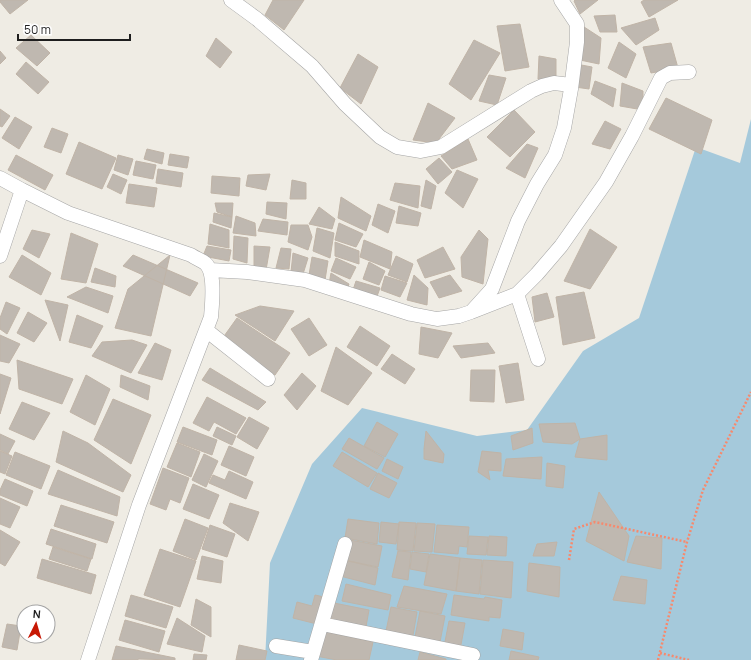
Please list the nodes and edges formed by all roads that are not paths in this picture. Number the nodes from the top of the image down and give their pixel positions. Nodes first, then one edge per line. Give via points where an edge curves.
1 (231, 0) edge
2 (563, 1) edge
3 (689, 72) dead end
4 (571, 85) junction
5 (0, 178) edge
6 (22, 190) junction
7 (0, 256) edge
8 (210, 270) junction
9 (517, 294) junction
10 (471, 312) junction
11 (206, 330) junction
12 (538, 359) dead end
13 (268, 379) dead end
14 (345, 544) dead end
15 (322, 624) junction
16 (276, 646) dead end
17 (474, 655) dead end
18 (312, 656) edge
19 (88, 660) edge

1 - 4 street via 312,66 345,104 380,137 397,147 421,151 441,147 531,91 554,83
2 - 4 street via 577,24
3 - 9 street via 670,73 661,78 606,182 561,246
4 - 10 street via 564,128 555,155 518,222 492,290
5 - 6 street
6 - 7 street
6 - 8 street via 68,213 191,255 206,263
8 - 10 street via 305,280 411,314 437,319
8 - 11 street via 211,317
9 - 10 street
9 - 12 street
11 - 13 street
11 - 19 street via 139,505
14 - 15 street
15 - 17 street
15 - 18 street
16 - 18 street

